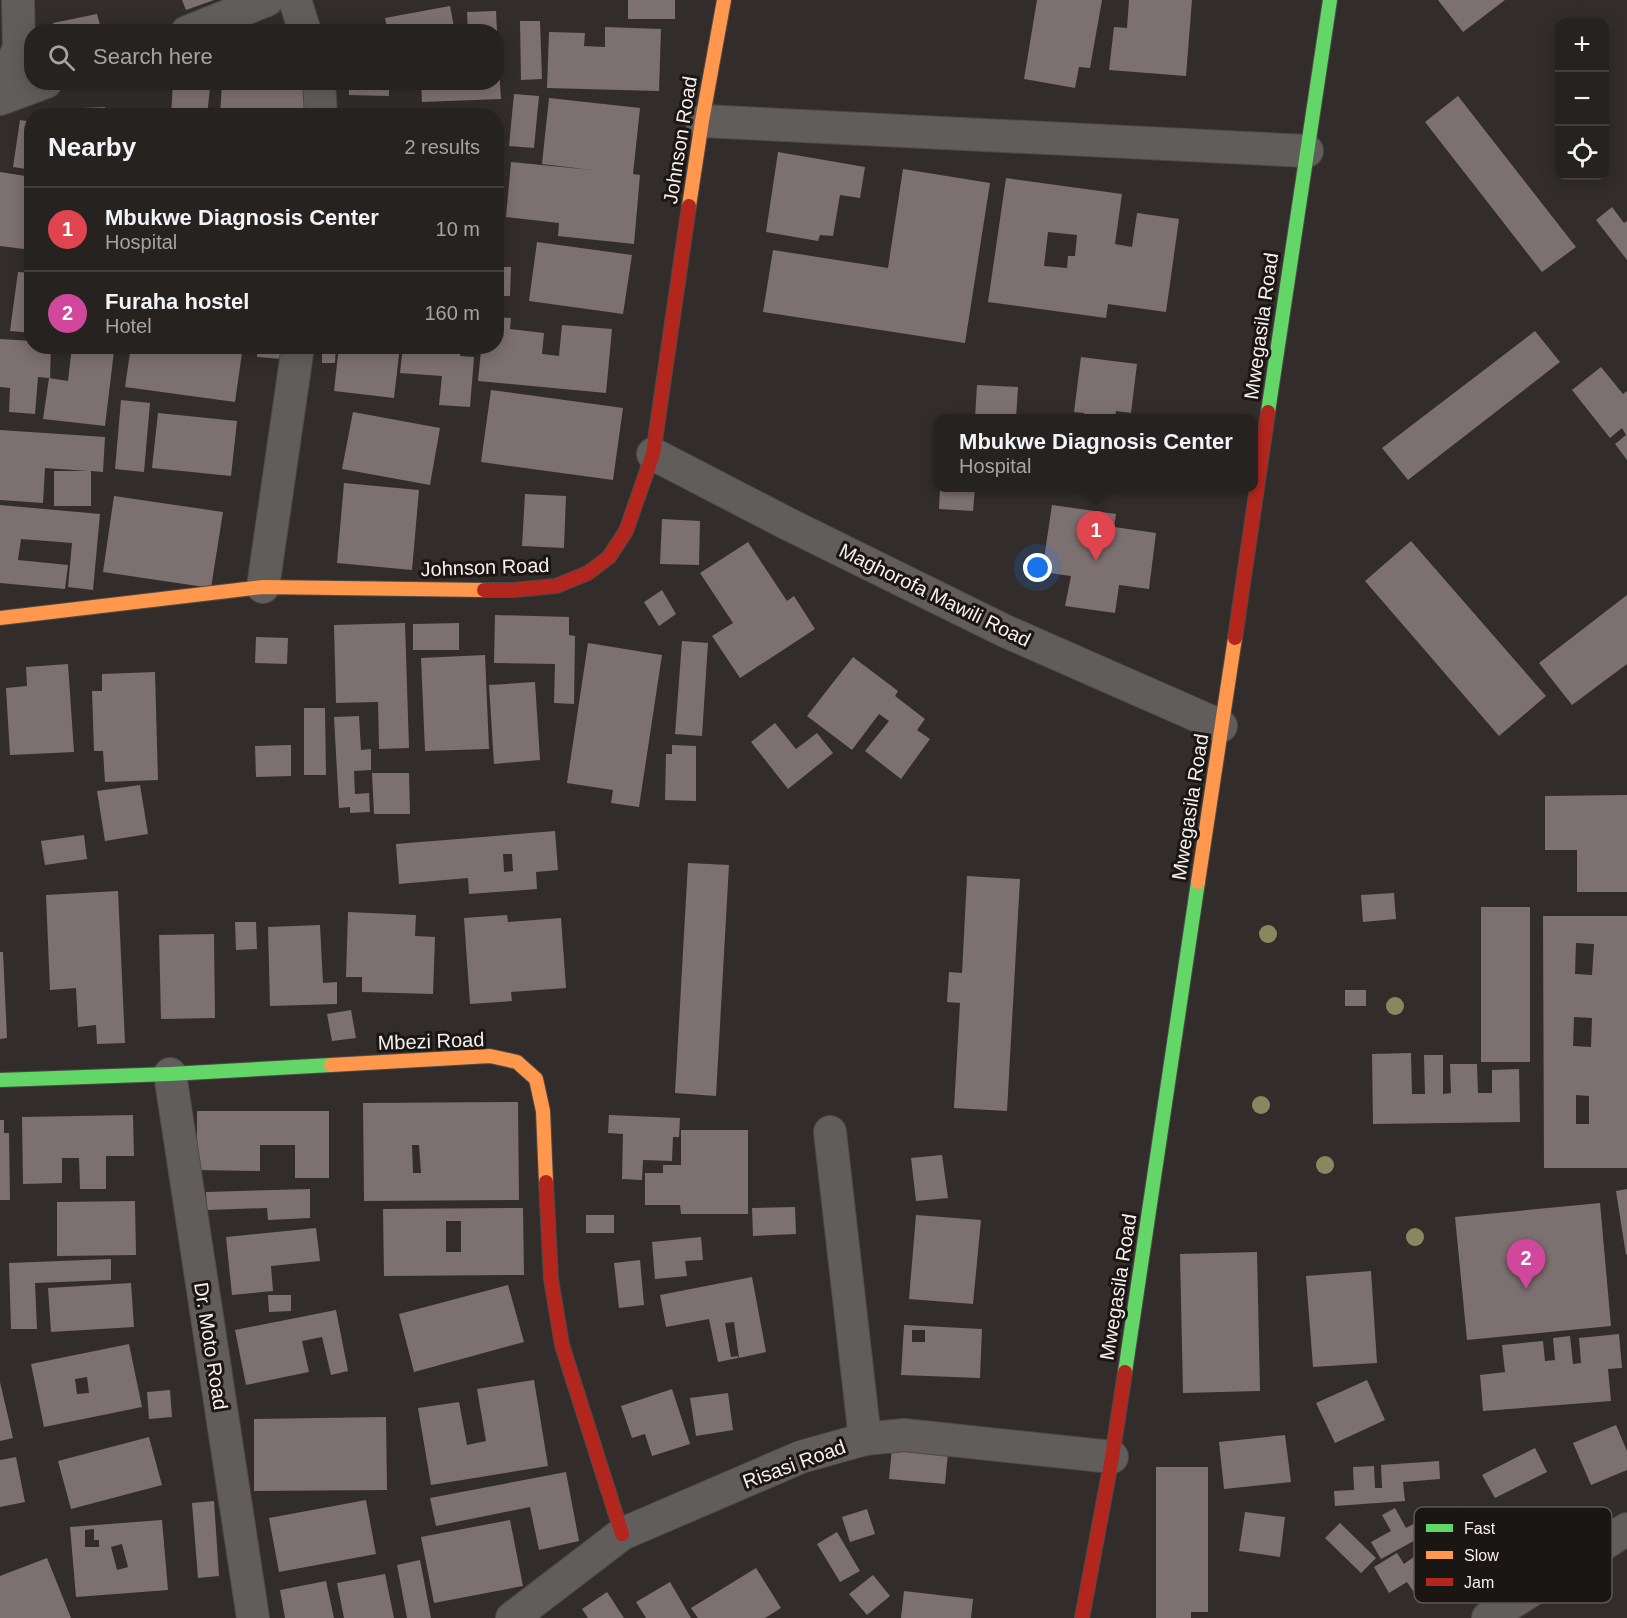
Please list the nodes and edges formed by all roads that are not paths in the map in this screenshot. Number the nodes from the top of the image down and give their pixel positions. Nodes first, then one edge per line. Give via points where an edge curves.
1 (18, 0) edge
2 (267, 0) edge
3 (295, 0) edge
4 (724, 0) edge
5 (1330, 0) edge
6 (207, 24) edge
7 (302, 24) edge
8 (24, 90) edge
9 (319, 90) edge
10 (0, 94) edge
11 (0, 99) edge
12 (320, 108) edge
13 (702, 122) junction
14 (1307, 151) junction
15 (297, 354) edge
16 (653, 454) junction
17 (1258, 479) edge
18 (1256, 492) edge
19 (263, 587) junction
20 (0, 618) edge
21 (1221, 726) junction
22 (170, 1074) junction
23 (0, 1080) edge
24 (830, 1132) dead end
25 (866, 1439) junction
26 (1112, 1457) junction
27 (1627, 1529) edge
28 (622, 1534) junction
29 (1612, 1539) edge
30 (1511, 1603) edge
31 (253, 1618) edge
32 (512, 1618) edge
33 (1082, 1618) edge
34 (1488, 1618) edge

1 - 10 street via 19,47
2 - 6 street
3 - 7 street
4 - 13 street, Johnson Road
5 - 14 street, Mwegasila Road
8 - 11 street
9 - 12 street
13 - 14 street
13 - 16 street, Johnson Road
14 - 17 street, Mwegasila Road
15 - 19 street
16 - 19 street, Johnson Road via 626,531 609,557 588,573 556,586 514,590
16 - 21 street, Maghorofa Mawili Road via 1005,631
18 - 21 street, Mwegasila Road
19 - 20 street, Johnson Road
21 - 26 street, Mwegasila Road
22 - 23 street, Mbezi Road
22 - 28 street, Mbezi Road via 490,1056 517,1062 536,1079 543,1111 551,1279 562,1345
22 - 31 street, Dr. Moto Road
24 - 25 street
25 - 26 street, Risasi Road via 904,1435
25 - 28 street, Risasi Road via 801,1457
26 - 33 street, Mwegasila Road
27 - 29 street
28 - 32 street, Risasi Road
30 - 34 street

